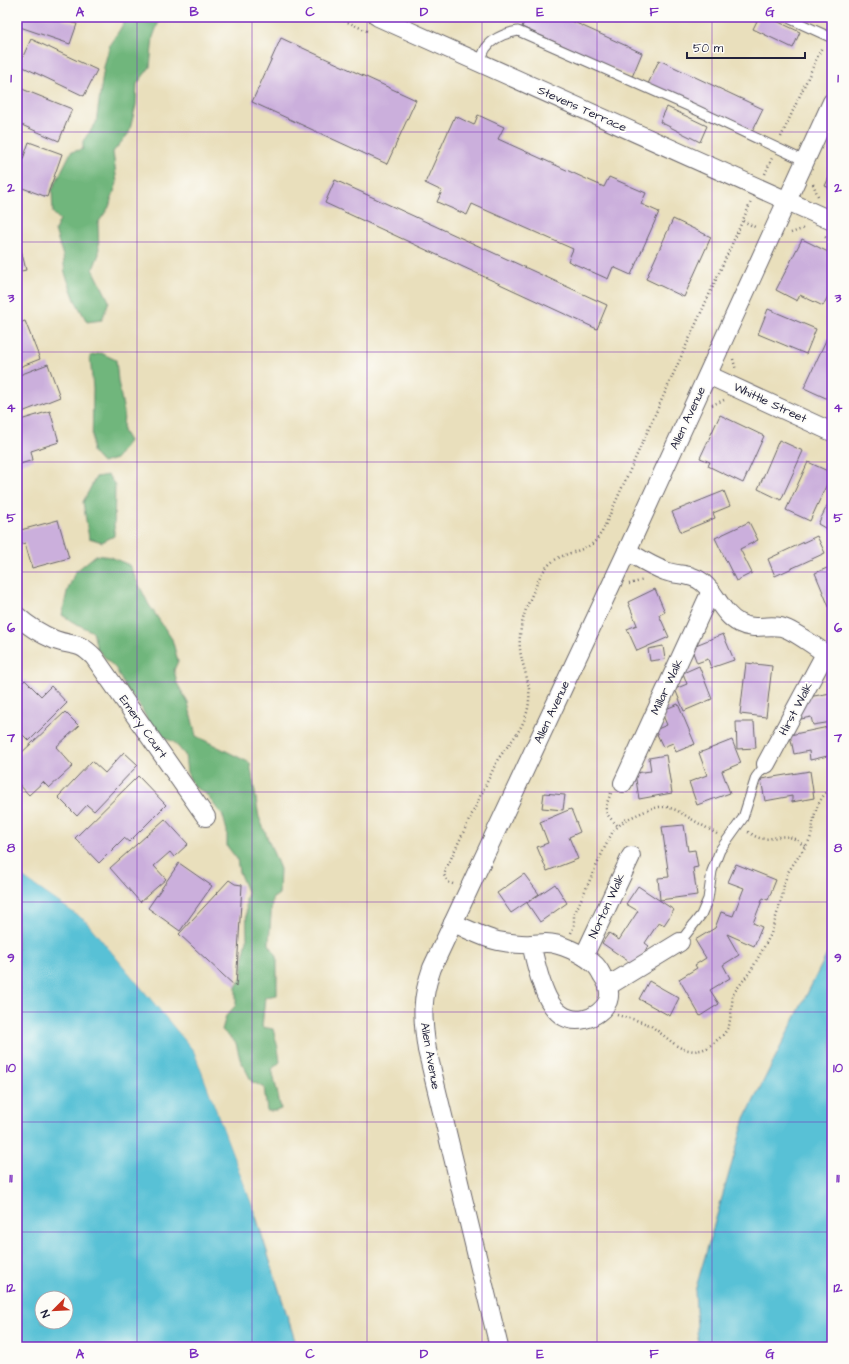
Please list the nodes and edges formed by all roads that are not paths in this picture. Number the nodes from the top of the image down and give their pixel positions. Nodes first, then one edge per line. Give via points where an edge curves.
1 (786, 17) edge
2 (386, 19) edge
3 (830, 36) edge
4 (480, 64) junction
5 (832, 102) edge
6 (805, 161) junction
7 (787, 200) junction
8 (832, 221) edge
9 (708, 375) junction
10 (832, 432) edge
11 (627, 551) junction
12 (711, 591) junction
13 (17, 616) edge
14 (830, 658) edge
15 (766, 764) joint
16 (623, 783) dead end
17 (206, 817) dead end
18 (631, 856) dead end
19 (453, 922) junction
20 (680, 942) joint
21 (531, 944) junction
22 (584, 956) junction
23 (608, 986) junction
24 (499, 1347) edge

1 - 3 lane
2 - 4 street, Stevens Terrace
4 - 6 lane via 490,43 503,35 518,31
4 - 7 street, Stevens Terrace
5 - 6 street, Allen Avenue
6 - 7 street, Allen Avenue
7 - 8 street, Stevens Terrace
7 - 9 street, Allen Avenue
9 - 10 street, Whittle Street
9 - 11 street, Allen Avenue
11 - 12 street via 666,572 691,576 703,582
11 - 19 street, Allen Avenue
12 - 14 street via 737,622 756,628 775,626 787,629
12 - 16 street, Millar Walk
13 - 17 street, Emery Court via 41,633 55,640 81,646 94,657
14 - 15 street, Hirst Walk
15 - 20 lane via 756,777 744,818 720,850 712,871 708,899 701,915
18 - 22 street, Norton Walk
19 - 21 street via 496,940
19 - 24 street, Allen Avenue via 432,968 425,990 422,1018 431,1073
20 - 23 street
21 - 22 street via 557,945
21 - 23 street via 546,996 556,1011 564,1016 579,1020 597,1013 608,1001
22 - 23 street via 593,963

